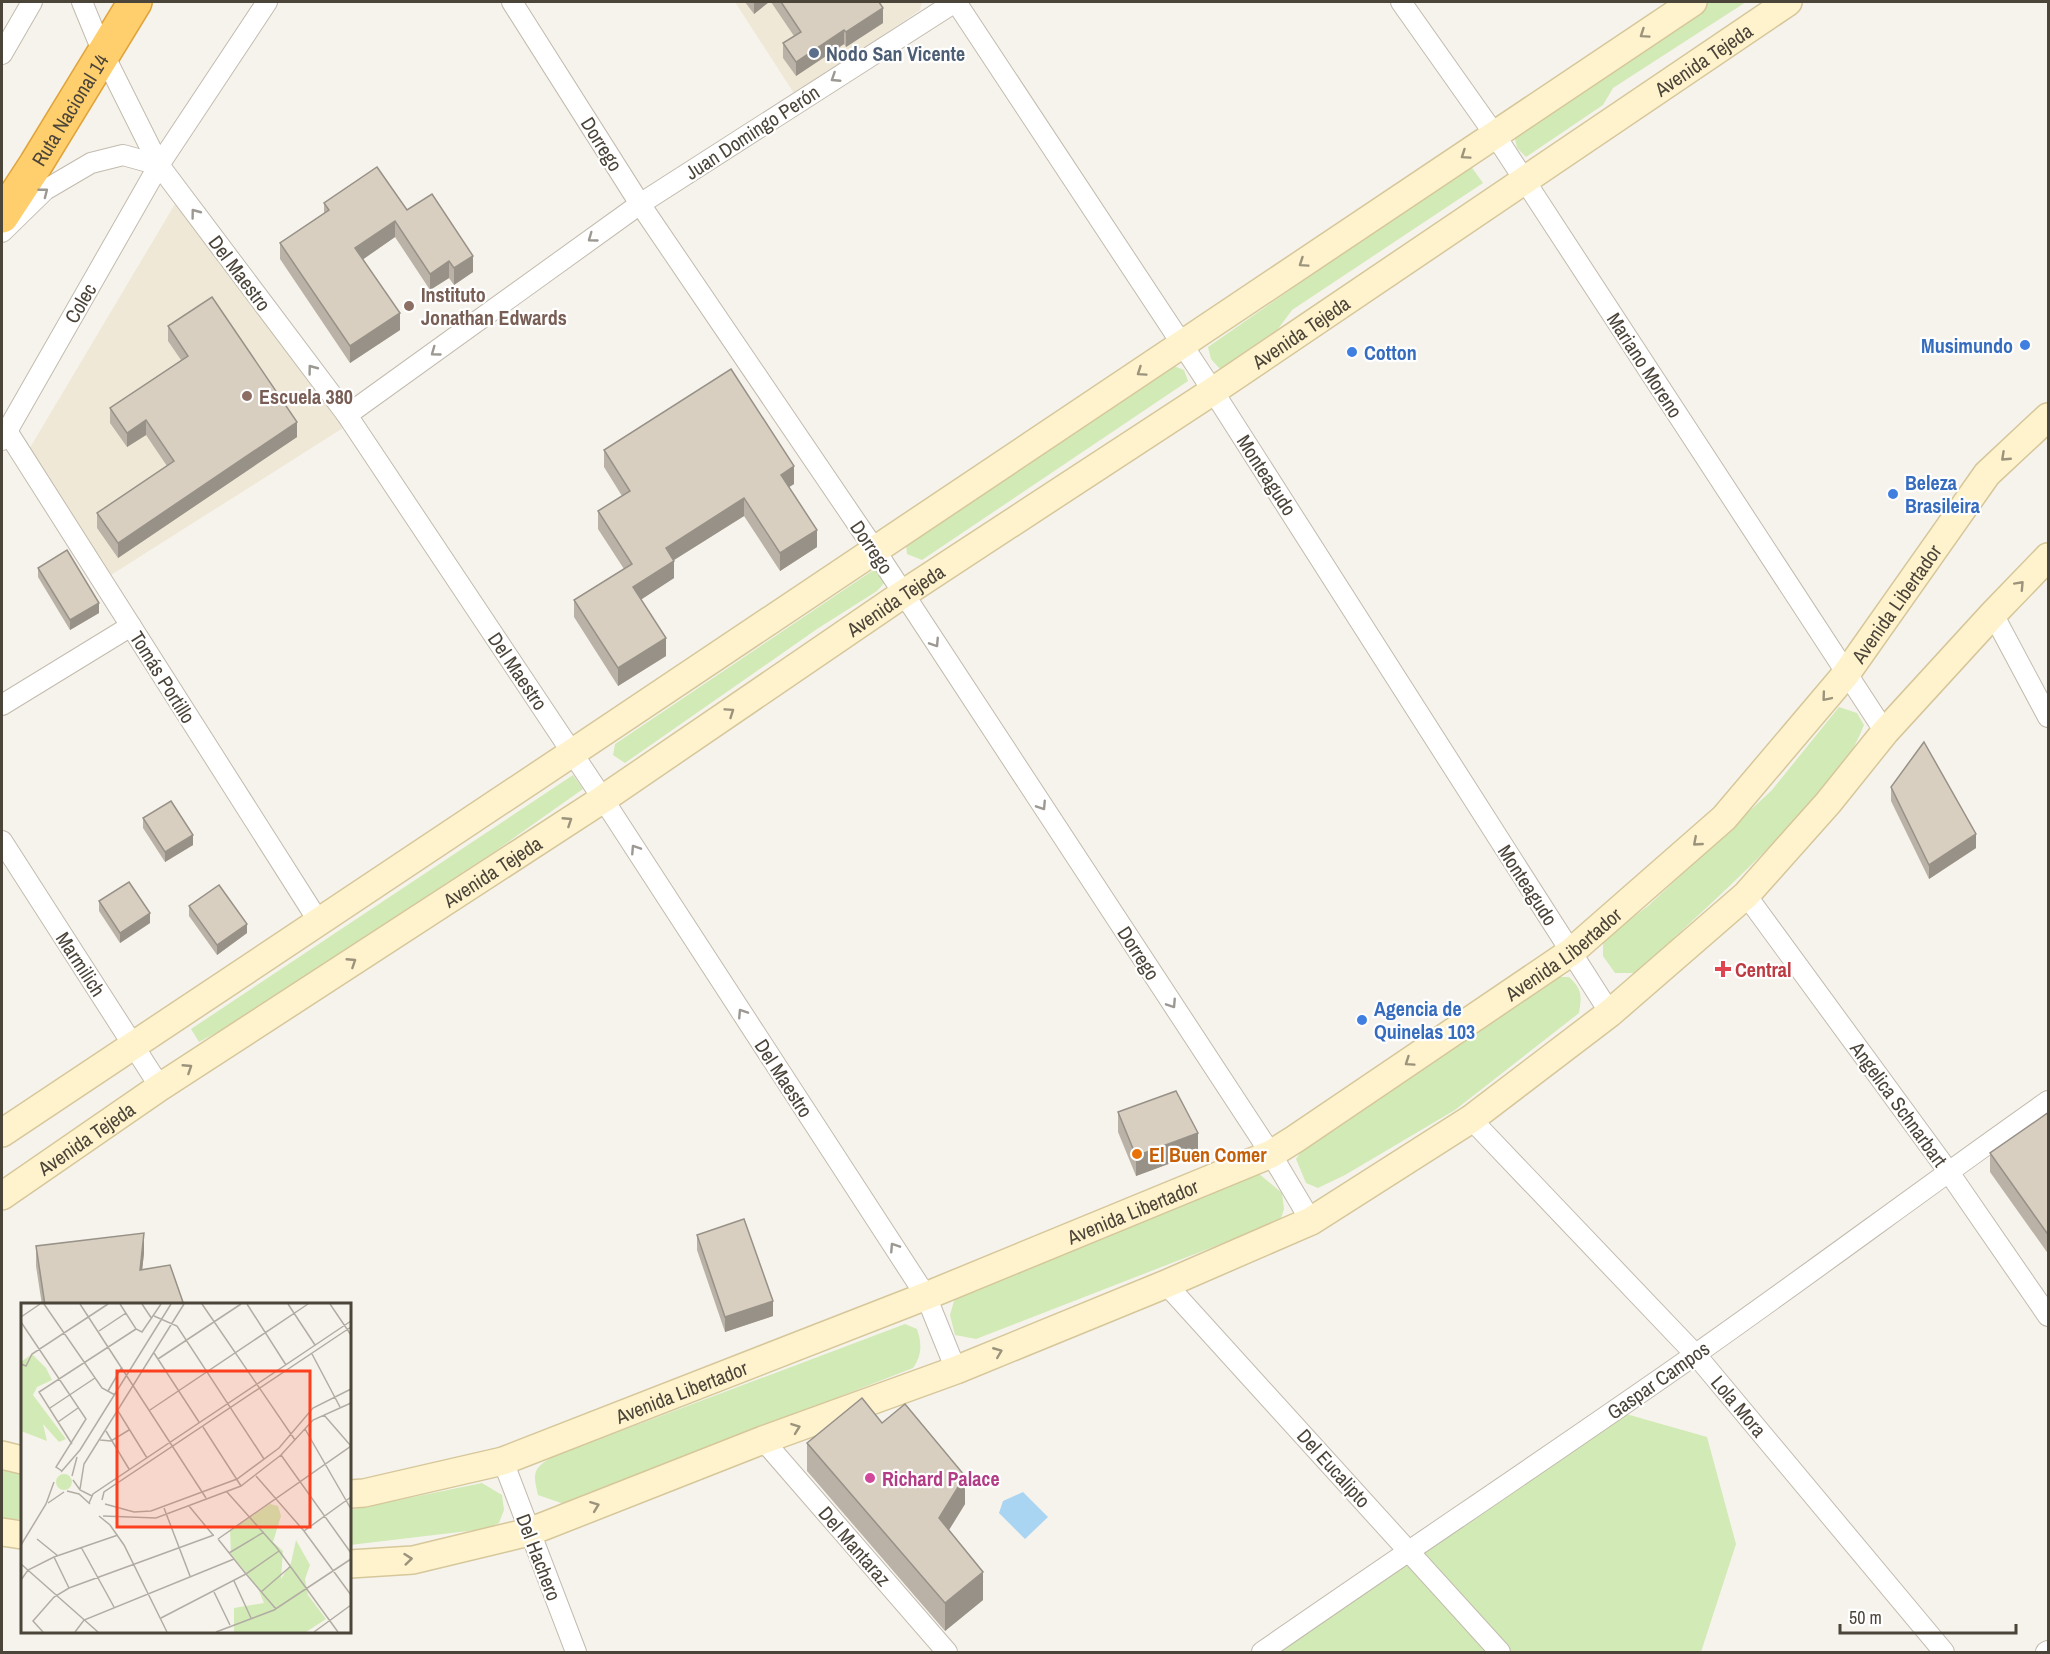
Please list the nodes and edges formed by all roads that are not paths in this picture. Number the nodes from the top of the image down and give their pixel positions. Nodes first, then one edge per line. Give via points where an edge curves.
1 (32, 2) edge
2 (82, 2) edge
3 (135, 2) edge
4 (267, 2) edge
5 (512, 2) edge
6 (956, 2) edge
7 (1401, 2) edge
8 (1693, 2) edge
9 (1788, 2) edge
10 (103, 53) junction
11 (2, 54) edge
12 (1495, 135) junction
13 (159, 165) junction
14 (1523, 179) junction
15 (640, 204) junction
16 (2, 216) edge
17 (2, 232) edge
18 (1182, 345) junction
19 (1213, 391) junction
20 (347, 415) junction
21 (2049, 417) edge
22 (4, 436) edge
23 (875, 550) junction
24 (2049, 557) edge
25 (903, 594) junction
26 (1993, 614) junction
27 (131, 626) junction
28 (1846, 674) junction
29 (2, 705) edge
30 (2049, 717) edge
31 (1886, 732) junction
32 (572, 753) junction
33 (603, 799) junction
34 (2, 841) edge
35 (1746, 895) junction
36 (319, 922) junction
37 (1571, 952) junction
38 (1610, 1013) junction
39 (133, 1045) junction
40 (160, 1087) junction
41 (2049, 1101) edge
42 (1471, 1119) junction
43 (2, 1133) edge
44 (1271, 1154) junction
45 (1948, 1171) junction
46 (2, 1196) edge
47 (1311, 1221) junction
48 (1166, 1284) junction
49 (926, 1296) junction
50 (2049, 1316) edge
51 (1696, 1355) junction
52 (956, 1370) junction
53 (763, 1440) junction
54 (2, 1455) edge
55 (21, 1460) edge
56 (503, 1461) junction
57 (351, 1494) edge
58 (2, 1532) edge
59 (529, 1532) junction
60 (21, 1535) edge
61 (1409, 1550) junction
62 (351, 1564) edge
63 (576, 1653) edge
64 (947, 1653) edge
65 (1262, 1653) edge
66 (1500, 1653) edge
67 (1944, 1653) edge

1 - 11 street
2 - 10 street, Del Maestro
3 - 10 highway, Ruta Nacional 14
4 - 13 street, Colec
5 - 15 street, Dorrego
6 -> 15 street, Juan Domingo Perón
6 - 18 street, Monteagudo
7 - 12 street, Mariano Moreno
8 -> 12 main road
9 - 14 main road, Avenida Tejeda
10 - 13 street, Del Maestro
10 - 16 highway, Ruta Nacional 14
12 - 14 street, Mariano Moreno
12 -> 18 main road
17 -> 13 street via 45,190 91,163 123,155
20 -> 13 street, Del Maestro
13 - 22 street, Colec
14 - 19 main road, Avenida Tejeda
14 - 28 street, Mariano Moreno
15 -> 20 street, Juan Domingo Perón
15 - 23 street, Dorrego
18 - 19 street, Monteagudo
18 -> 23 main road
19 - 25 main road, Avenida Tejeda
19 - 37 street, Monteagudo
20 - 32 street, Del Maestro
21 -> 28 main road, Avenida Libertador via 1987,474
22 - 27 street, Tomás Portillo
23 - 25 street, Dorrego
23 - 32 main road
26 -> 24 main road
33 -> 25 main road, Avenida Tejeda
25 -> 44 street, Dorrego
26 - 30 street
26 - 31 main road
27 - 29 street
27 - 36 street, Tomás Portillo
28 - 31 street, Mariano Moreno
28 -> 37 main road, Avenida Libertador via 1724,818
31 - 35 main road
32 - 33 street, Del Maestro
32 - 36 main road
40 -> 33 main road, Avenida Tejeda
49 -> 33 street, Del Maestro
34 - 39 street, Marmilich
35 - 38 main road
35 - 45 street, Angelica Schnarbart
36 - 39 main road
37 - 38 street, Monteagudo
37 -> 44 main road, Avenida Libertador
38 - 42 main road
39 - 40 street, Marmilich
39 - 43 main road
40 - 46 main road, Avenida Tejeda
41 - 45 street, Gaspar Campos
42 - 47 main road
42 - 51 street, Lola Mora
44 - 47 street, Dorrego
44 - 49 main road, Avenida Libertador
45 - 50 street, Angelica Schnarbart
45 - 51 street, Gaspar Campos
47 - 48 main road
52 -> 48 main road
48 - 61 street, Del Eucalipto
49 - 52 street, Del Maestro
49 - 56 main road, Avenida Libertador
51 - 61 street, Gaspar Campos
51 - 67 street, Lola Mora
53 -> 52 main road
59 -> 53 main road
53 - 64 street, Del Mantaraz
54 - 55 main road
56 - 57 main road, Avenida Libertador
56 - 59 street, Del Hachero
58 - 60 main road
62 -> 59 main road via 413,1560
59 - 63 street, Del Hachero
61 - 65 street, Gaspar Campos
61 - 66 street, Del Eucalipto

